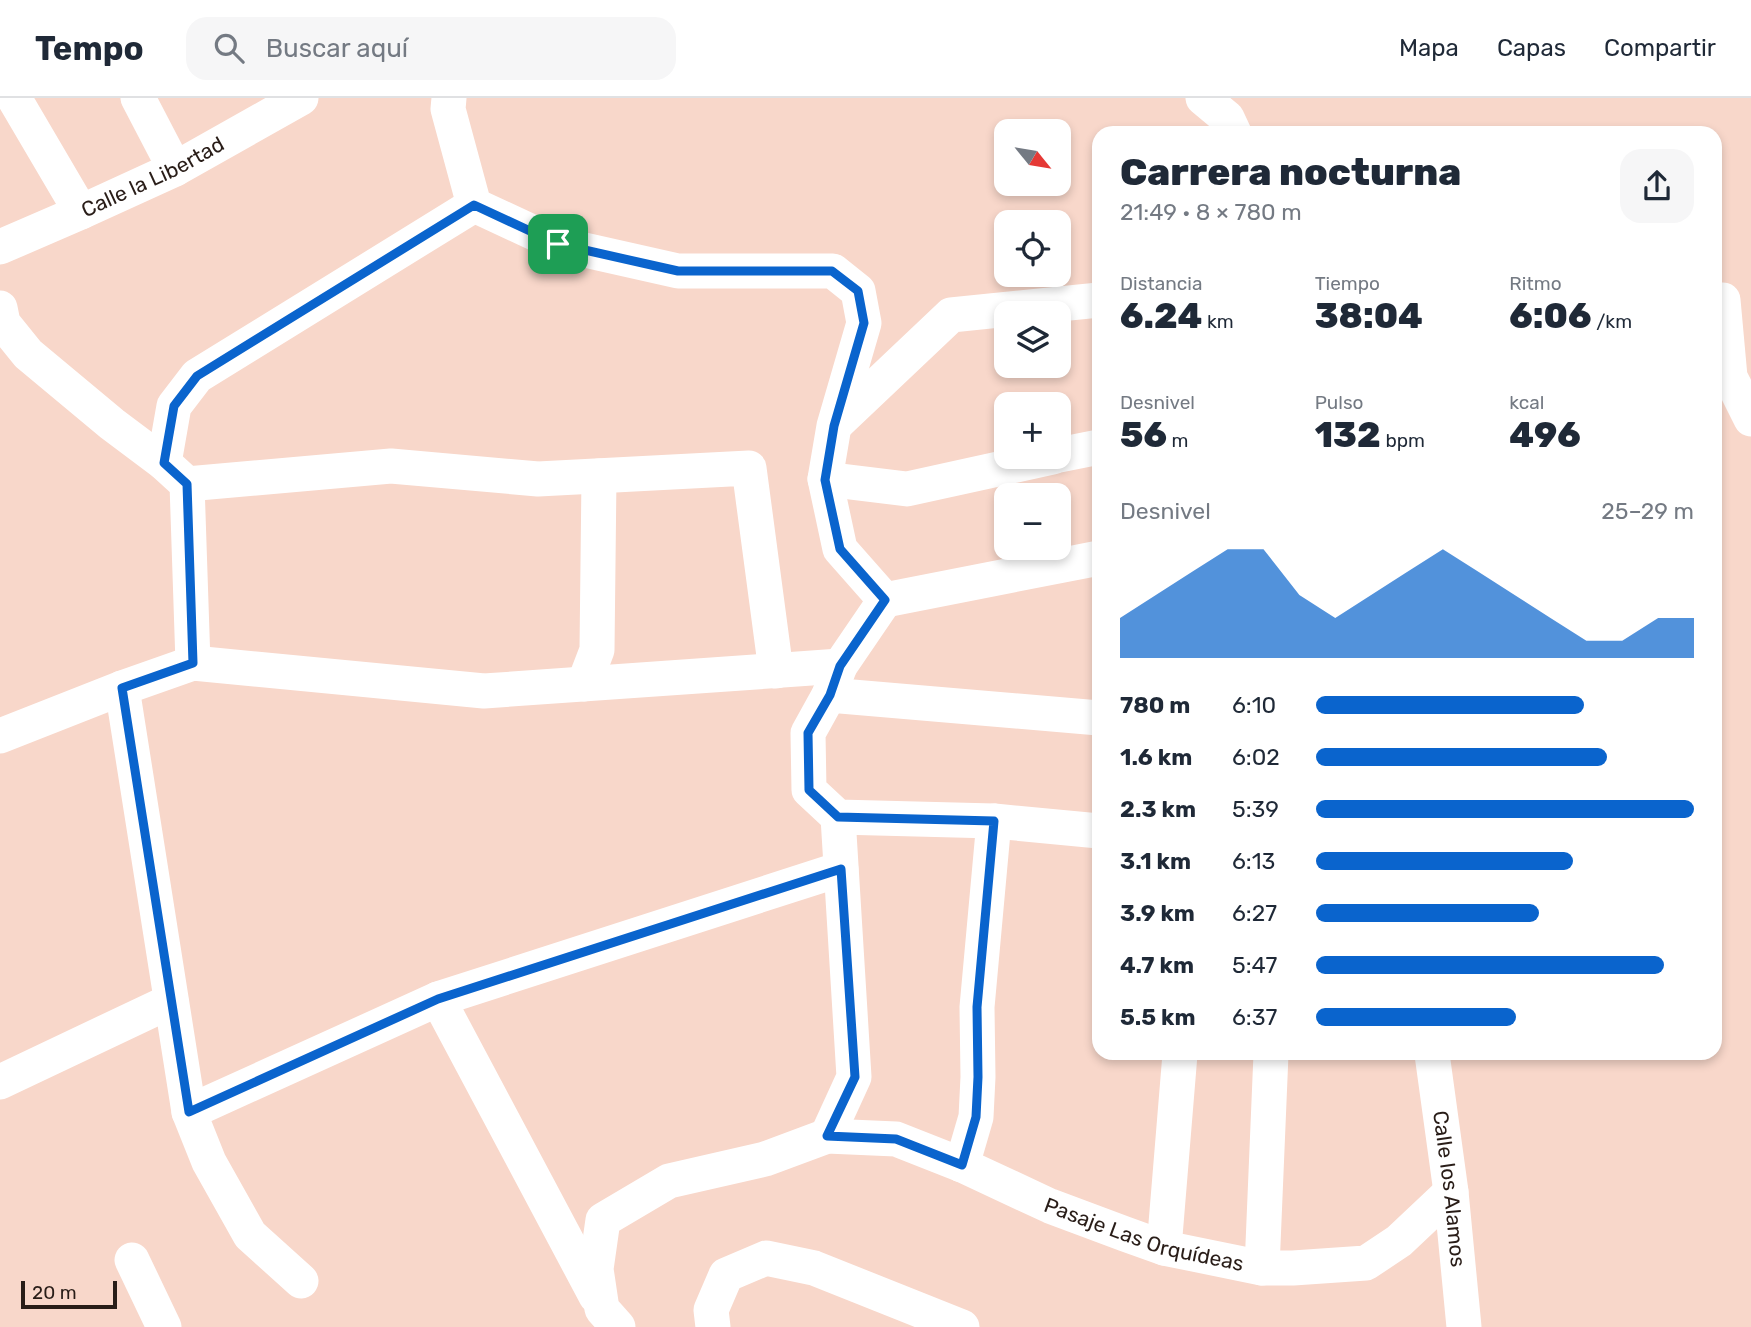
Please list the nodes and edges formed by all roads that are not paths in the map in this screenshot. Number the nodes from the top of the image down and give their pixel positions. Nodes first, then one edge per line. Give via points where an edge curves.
1 (14, 98) edge
2 (138, 98) edge
3 (301, 98) edge
4 (449, 98) edge
5 (1221, 116) edge
6 (1244, 126) edge
7 (175, 169) junction
8 (474, 205) junction
9 (80, 212) junction
10 (0, 247) edge
11 (1092, 301) edge
12 (1730, 303) edge
13 (0, 308) edge
14 (1751, 419) edge
15 (834, 426) junction
16 (1092, 449) edge
17 (1071, 453) edge
18 (998, 469) edge
19 (175, 474) junction
20 (599, 476) junction
21 (825, 480) junction
22 (1092, 559) edge
23 (885, 600) junction
24 (193, 663) junction
25 (776, 671) junction
26 (835, 680) junction
27 (584, 684) junction
28 (122, 688) junction
29 (1092, 717) edge
30 (0, 736) edge
31 (838, 817) junction
32 (994, 821) junction
33 (1092, 830) edge
34 (841, 869) junction
35 (438, 999) junction
36 (171, 1001) junction
37 (1180, 1060) edge
38 (1271, 1060) edge
39 (1433, 1060) edge
40 (0, 1082) edge
41 (189, 1112) junction
42 (827, 1136) junction
43 (962, 1165) junction
44 (1451, 1192) junction
45 (1164, 1248) junction
46 (132, 1260) dead end
47 (1262, 1268) junction
48 (301, 1281) dead end
49 (610, 1318) edge
50 (164, 1327) edge
51 (713, 1327) edge
52 (962, 1327) edge
53 (1464, 1327) edge

1 - 9 street
2 - 7 street
3 - 7 street, Calle la Libertad
4 - 8 street
5 - 6 street
7 - 9 street, Calle la Libertad
8 - 15 street via 558,244 678,271 832,271 858,291 864,323
8 - 19 street via 197,376 174,406
9 - 10 street, Calle la Libertad
11 - 15 street via 951,315
12 - 14 street via 1730,377
13 - 19 street via 3,323 28,354
15 - 21 street
16 - 17 street
18 - 21 street via 907,489
19 - 20 street via 391,466 538,479
19 - 24 street
20 - 25 street via 749,468
20 - 27 street via 597,650
21 - 23 street via 840,549
22 - 23 street
23 - 26 street
24 - 27 street via 484,691
24 - 28 street
25 - 26 street
25 - 27 street
26 - 29 street
26 - 31 street via 808,733 809,790
28 - 30 street
28 - 36 street
31 - 32 street
31 - 34 street
32 - 33 street
32 - 43 street via 977,1007 976,1117
34 - 35 street
34 - 42 street via 855,1077
35 - 41 street
35 - 49 street
36 - 40 street
36 - 41 street
37 - 45 street
38 - 47 street
39 - 44 street, Calle los Alamos
41 - 48 street via 209,1162 250,1235
42 - 43 street, Pasaje Las Orquídeas via 896,1139
42 - 49 street via 765,1159 668,1181 603,1220 596,1269
43 - 45 street, Pasaje Las Orquídeas via 1051,1206
44 - 47 street, Pasaje Las Orquídeas via 1399,1241 1366,1263
44 - 53 street, Calle los Alamos
45 - 47 street, Pasaje Las Orquídeas
46 - 50 street
51 - 52 street via 711,1310 726,1275 766,1258 814,1268

